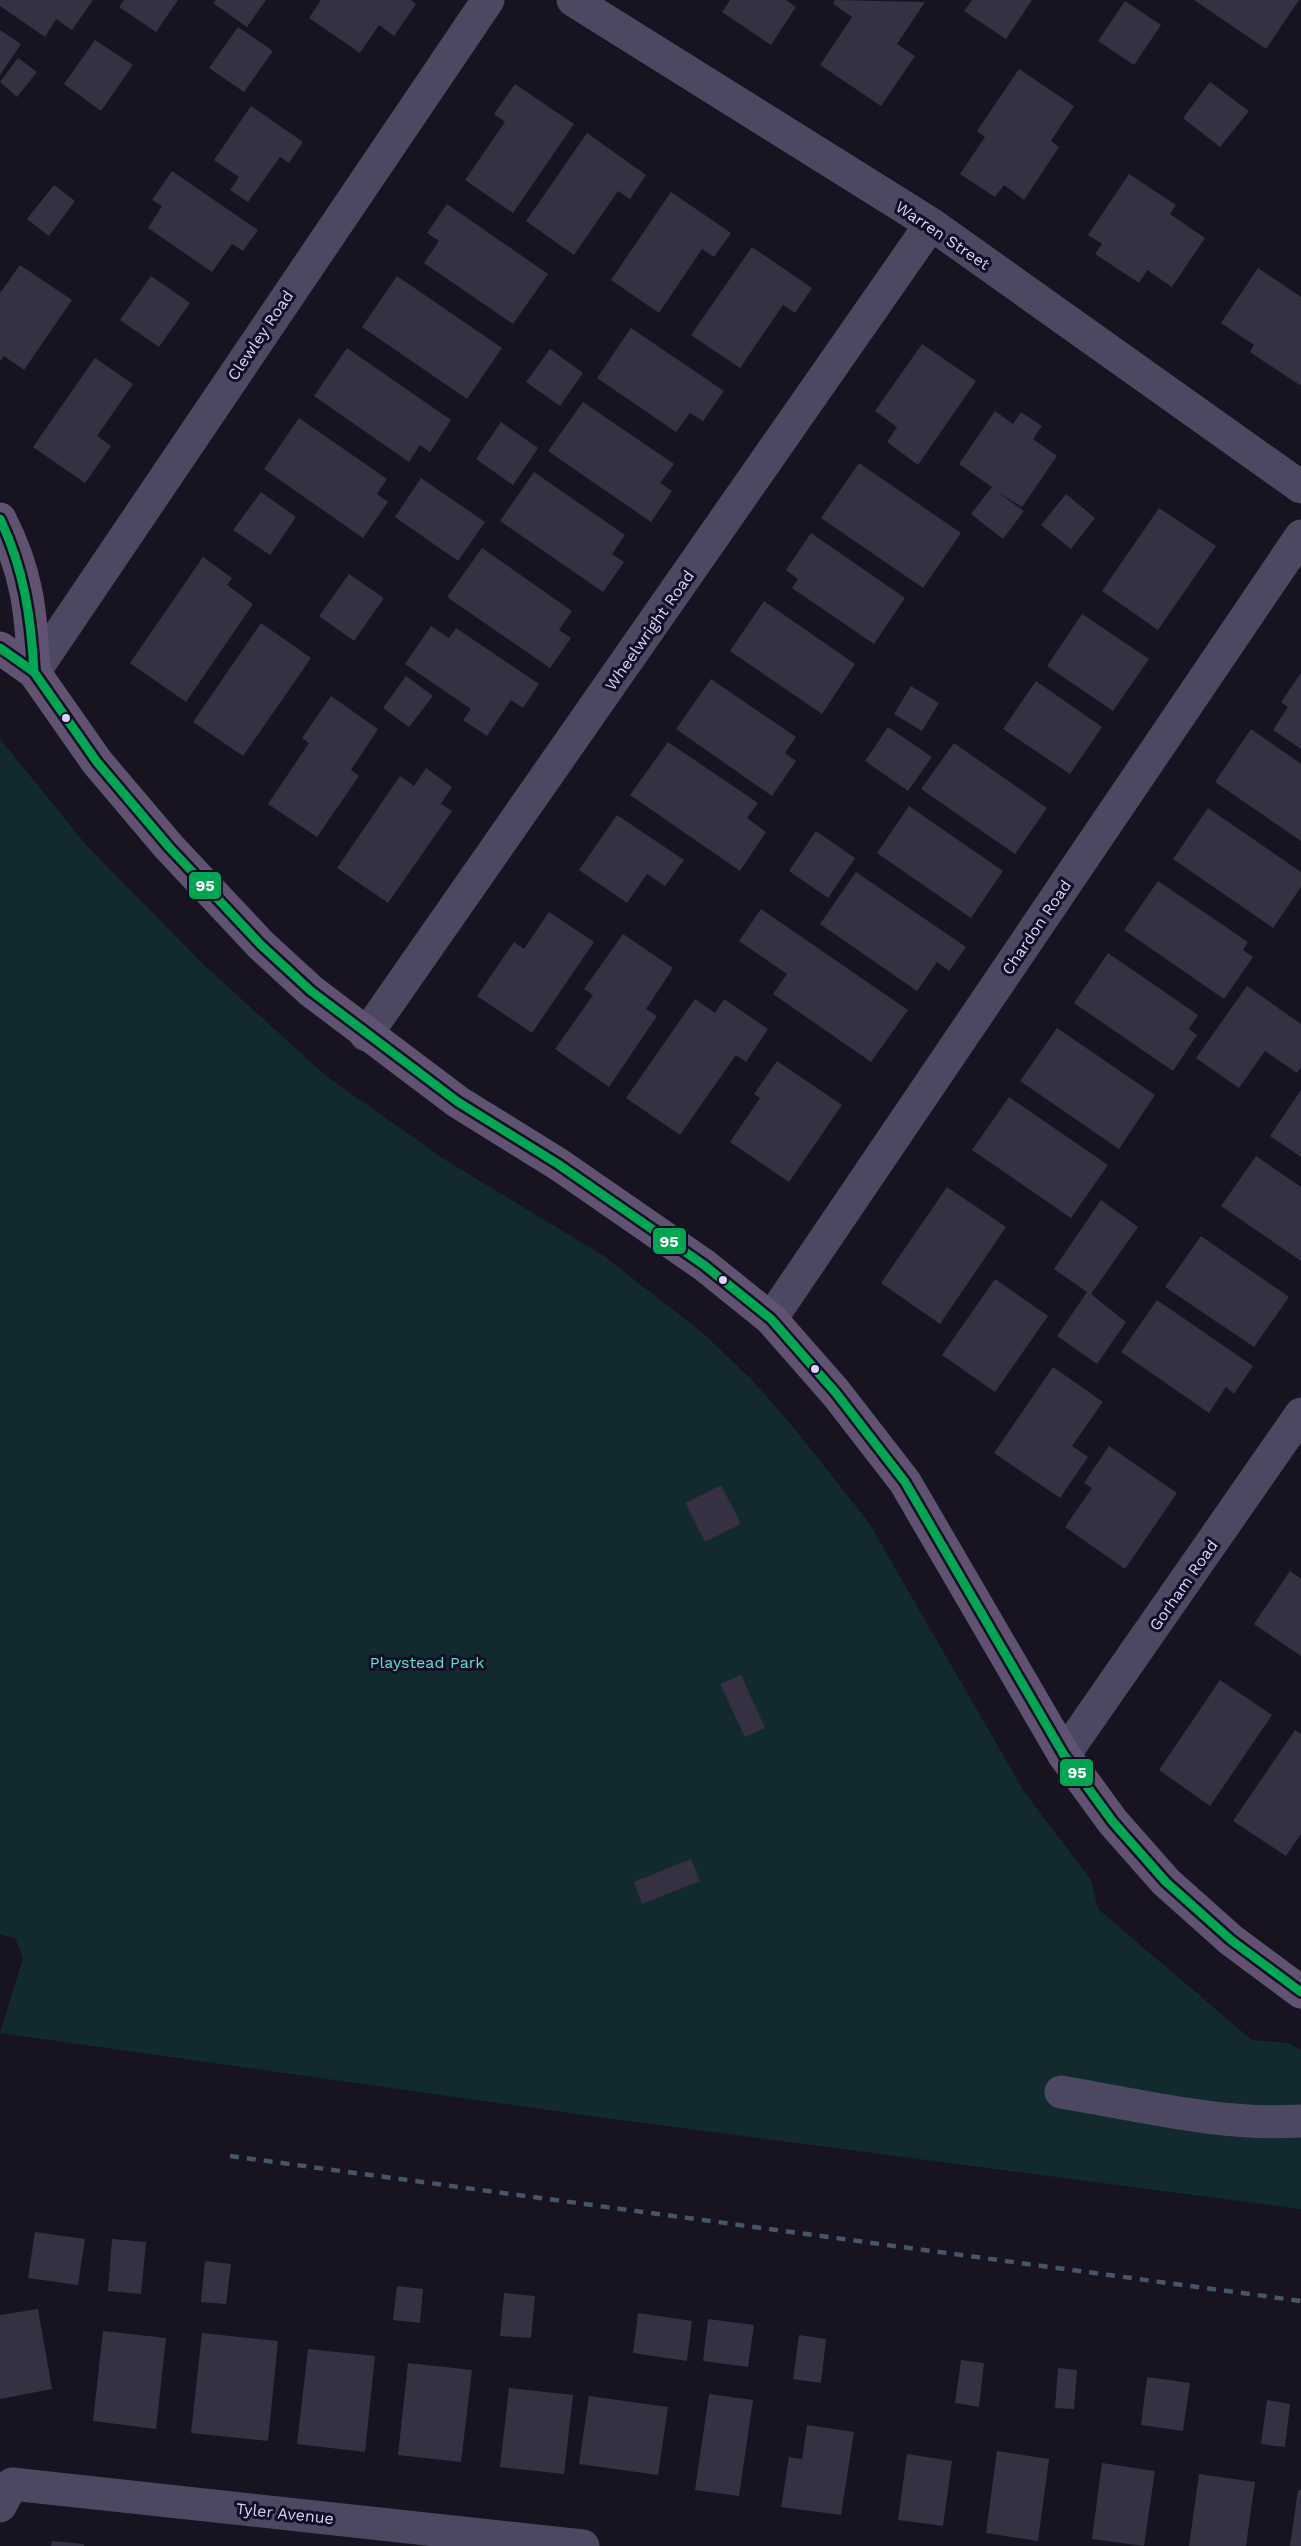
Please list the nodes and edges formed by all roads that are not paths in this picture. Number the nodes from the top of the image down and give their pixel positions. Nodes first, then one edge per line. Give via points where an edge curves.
1 (488, 0) edge
2 (573, 0) edge
3 (931, 224) junction
4 (1301, 487) edge
5 (0, 519) edge
6 (1301, 536) edge
7 (0, 648) edge
8 (34, 672) junction
9 (366, 1035) junction
10 (771, 1319) junction
11 (1301, 1414) edge
12 (1064, 1755) junction
13 (1301, 1992) edge
14 (1060, 2092) dead end
15 (1301, 2121) edge
16 (0, 2506) edge
17 (584, 2546) edge

1 - 8 street, Clewley Road
2 - 3 street, Warren Street
3 - 4 street, Warren Street
3 - 9 street, Wheelwright Road
5 - 8 main road via 27,588
6 - 10 street, Chardon Road
7 - 8 main road
8 - 9 main road via 97,762 168,846 261,945
9 - 10 main road via 458,1102 558,1164 705,1265
10 - 12 main road via 836,1393 905,1482
11 - 12 street, Gorham Road
12 - 13 main road via 1113,1822 1166,1882 1231,1940
14 - 15 street via 1191,2114 1268,2123
16 - 17 street, Tyler Avenue via 12,2484

